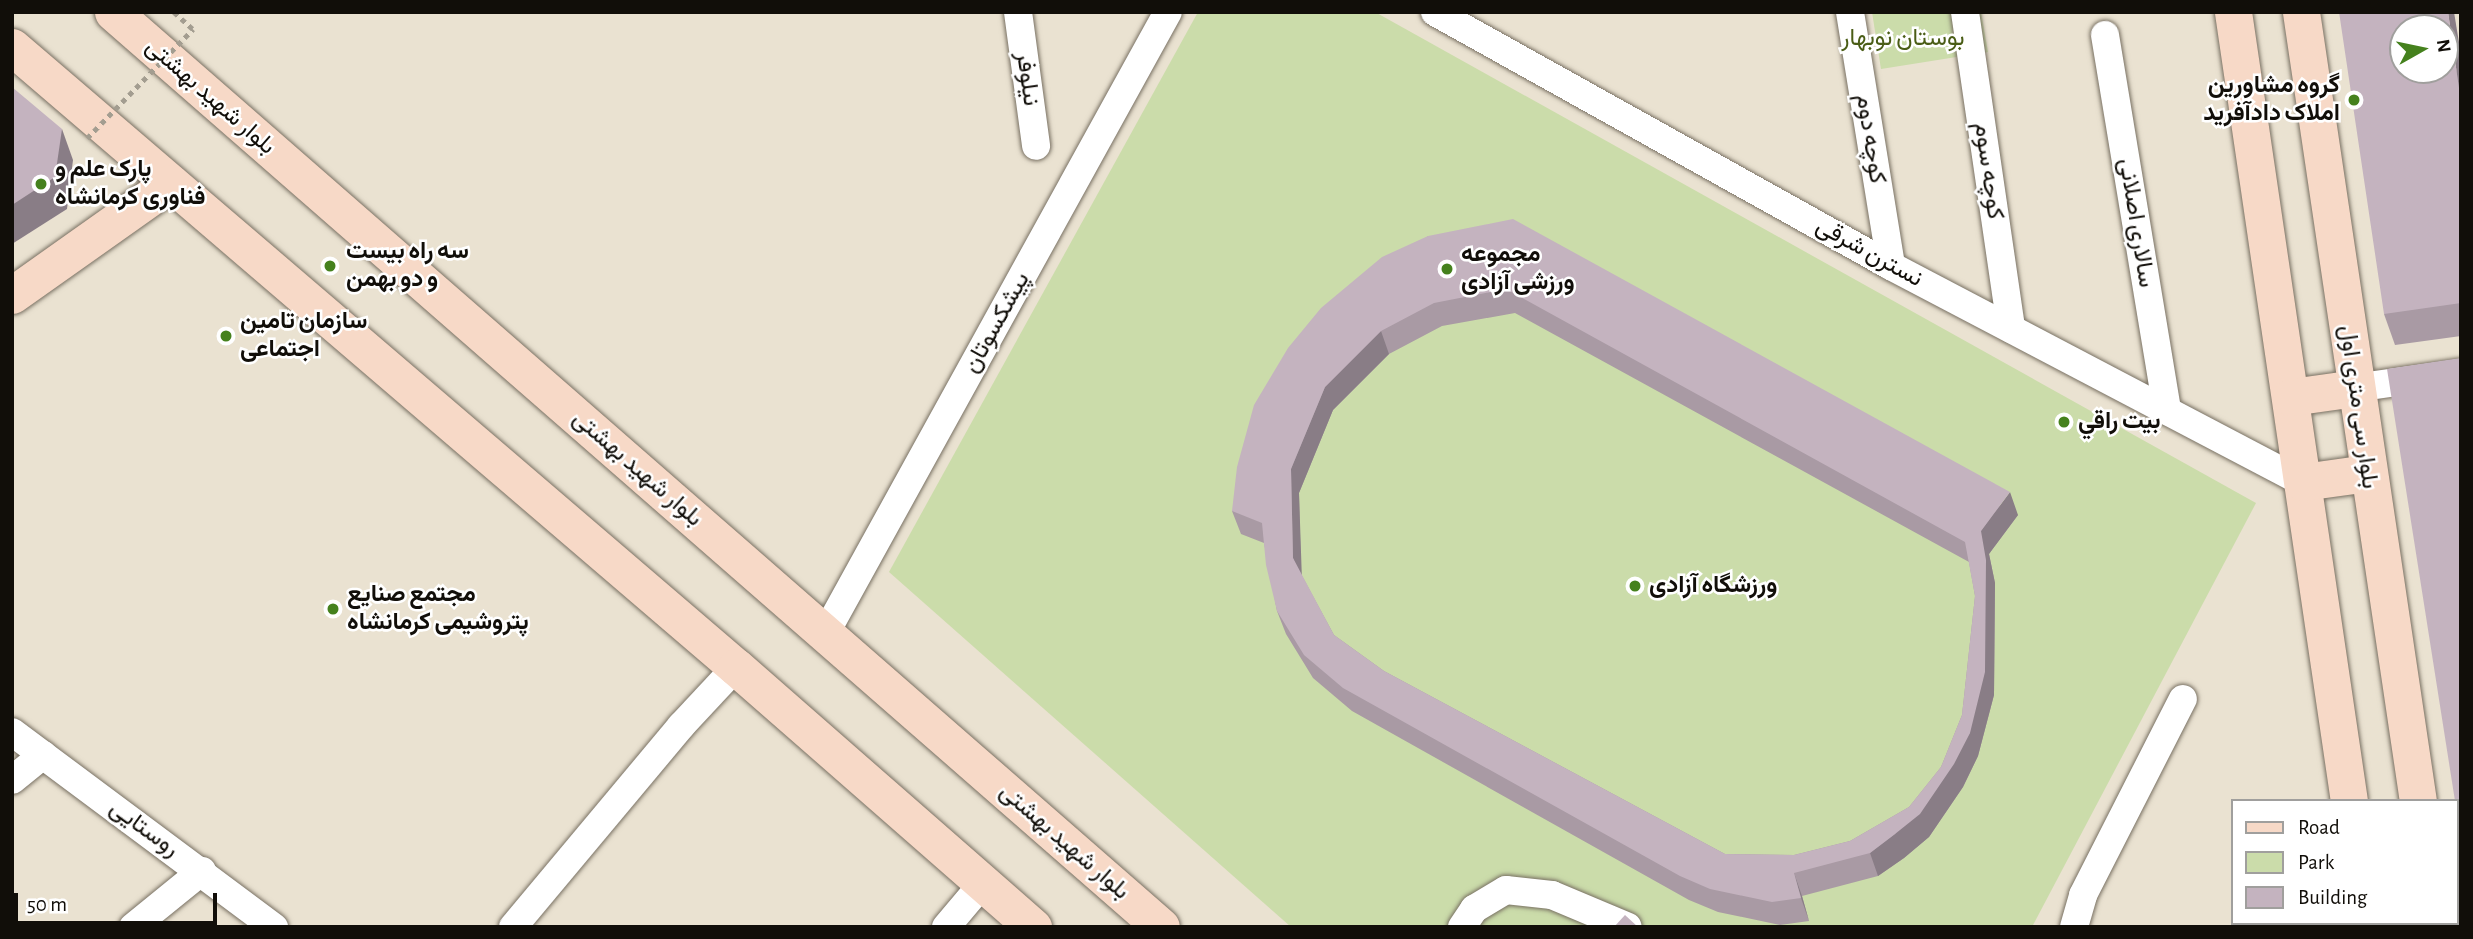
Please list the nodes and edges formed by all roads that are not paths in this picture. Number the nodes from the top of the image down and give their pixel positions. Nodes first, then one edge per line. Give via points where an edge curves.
1 (113, 12) edge
2 (1018, 12) edge
3 (1168, 12) edge
4 (1850, 12) edge
5 (1965, 12) edge
6 (2233, 12) edge
7 (2301, 12) edge
8 (1438, 13) edge
9 (2105, 35) dead end
10 (12, 47) edge
11 (1036, 146) dead end
12 (170, 183) junction
13 (1891, 266) junction
14 (12, 295) edge
15 (2011, 329) junction
16 (2461, 373) edge
17 (2356, 388) junction
18 (2291, 397) junction
19 (2167, 411) junction
20 (2368, 473) junction
21 (2303, 482) junction
22 (825, 634) junction
23 (736, 667) junction
24 (2183, 698) dead end
25 (12, 732) edge
26 (43, 755) junction
27 (12, 780) edge
28 (2349, 799) edge
29 (2418, 799) edge
30 (202, 871) junction
31 (983, 883) junction
32 (133, 927) edge
33 (274, 927) edge
34 (513, 927) edge
35 (946, 927) edge
36 (1033, 927) edge
37 (1161, 927) edge
38 (1462, 927) edge
39 (1628, 927) edge
40 (2074, 927) edge

1 - 22 main road, بلوار شهید بهشتی
2 - 11 street, نیلوفر
3 - 22 street, پیشکسوتان
4 - 13 street, کوچه دوم
5 - 15 street, کوچه سوم
6 - 18 main road
7 - 17 main road, بلوار سی متری اول
8 - 13 street, نسترن شرقی
9 - 19 street, سالاری اصلانی
10 - 12 main road
12 - 14 main road
12 - 23 main road
13 - 15 street, نسترن شرقی
15 - 19 street, نسترن شرقی
16 - 17 street
17 - 18 main road
17 - 20 main road, بلوار سی متری اول
18 - 21 main road
19 - 21 street, نسترن شرقی
20 - 21 main road
20 - 29 main road, بلوار سی متری اول
21 - 28 main road
22 - 37 main road, بلوار شهید بهشتی
23 - 31 main road
23 - 34 street
24 - 40 street via 2083,895
25 - 26 street, روستایی
26 - 27 street
26 - 30 street, روستایی
30 - 32 street
30 - 33 street, روستایی
31 - 35 street
31 - 36 main road
38 - 39 street via 1474,909 1506,890 1552,895

